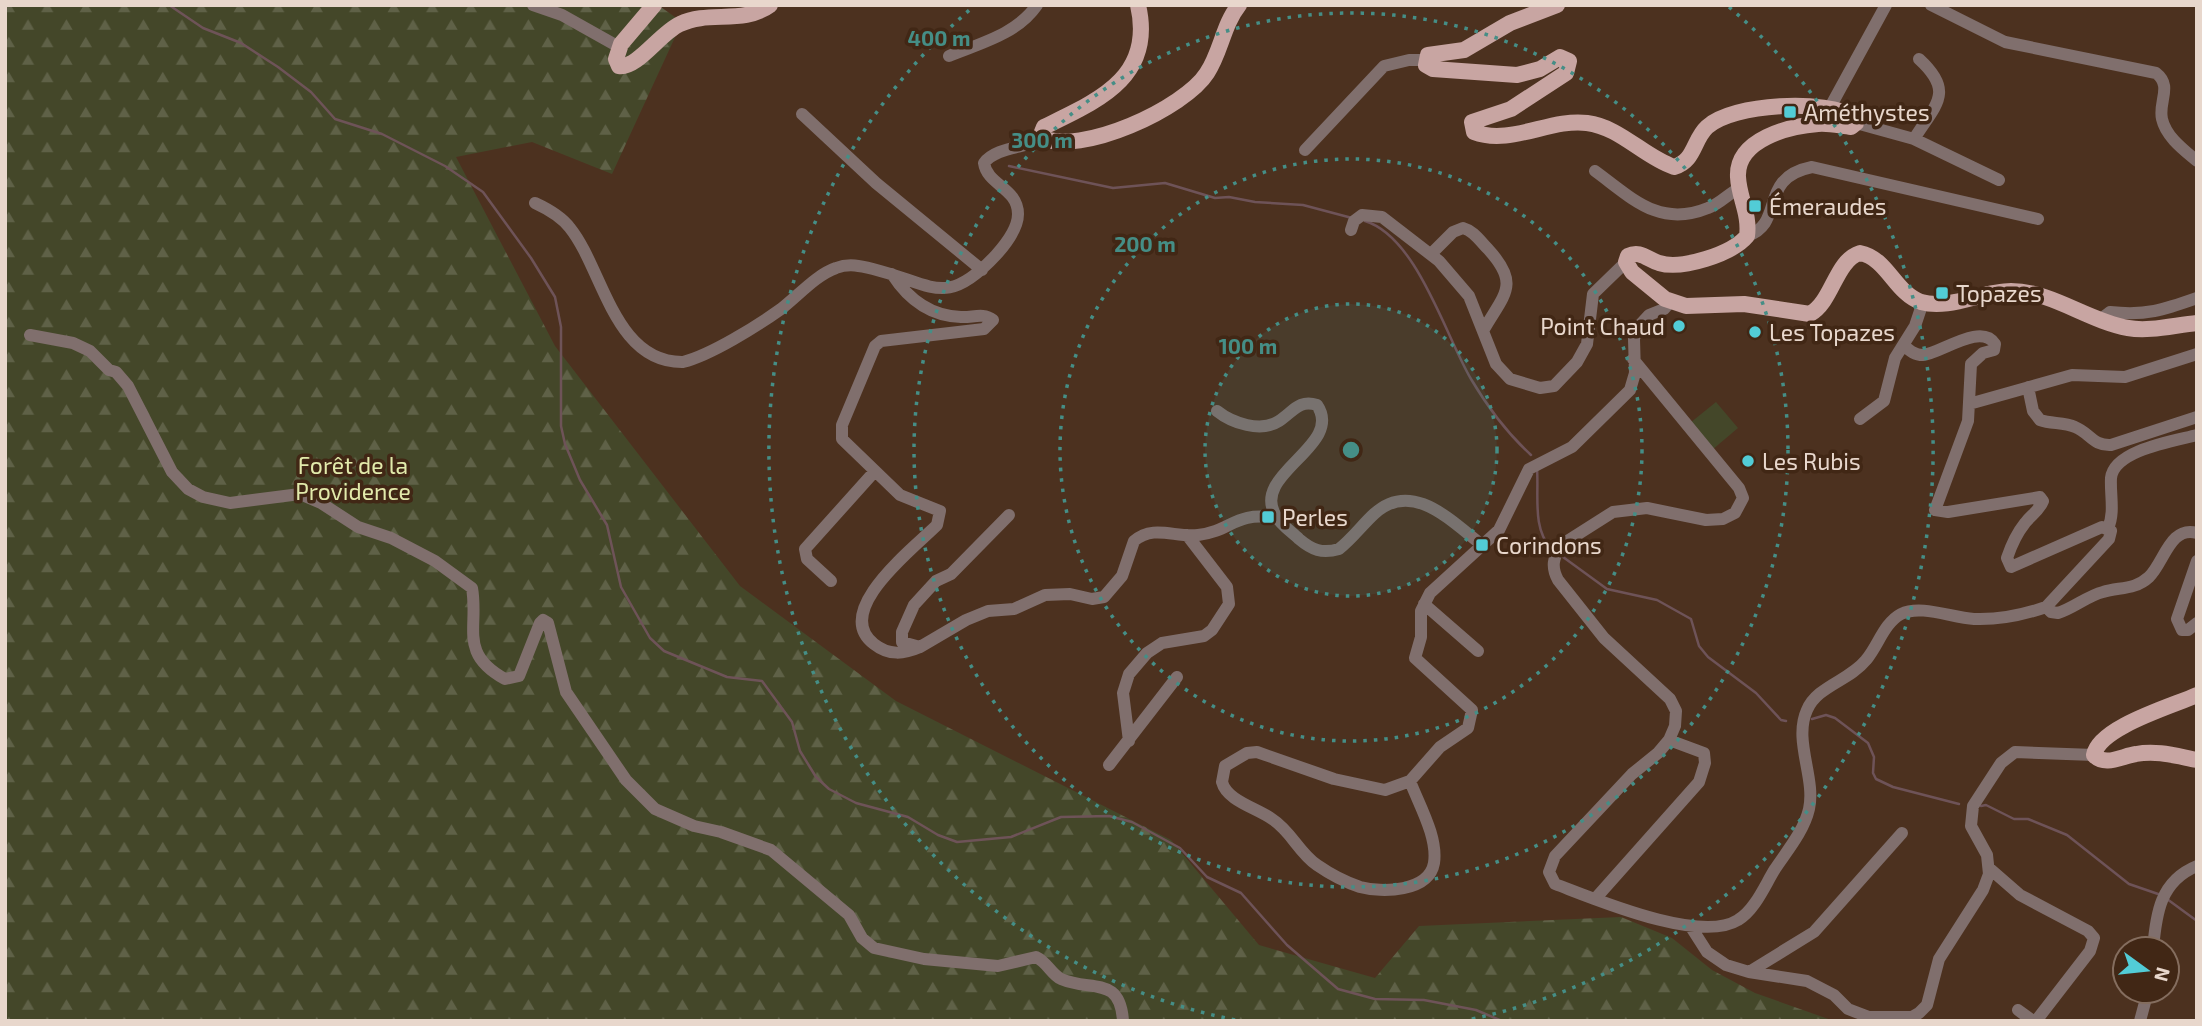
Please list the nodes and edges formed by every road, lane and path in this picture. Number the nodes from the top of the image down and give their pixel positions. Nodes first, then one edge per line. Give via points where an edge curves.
1 (533, 5) edge
2 (653, 5) edge
3 (770, 5) edge
4 (1037, 5) edge
5 (1138, 5) edge
6 (1239, 5) edge
7 (1557, 5) edge
8 (1886, 5) edge
9 (1931, 5) edge
10 (620, 47) junction
11 (949, 56) dead end
12 (1919, 59) dead end
13 (1425, 60) junction
14 (1828, 111) junction
15 (802, 114) dead end
16 (1856, 124) junction
17 (1043, 139) junction
18 (1914, 139) junction
19 (1305, 150) dead end
20 (2197, 162) edge
21 (1595, 171) dead end
22 (1999, 180) dead end
23 (1741, 187) junction
24 (536, 203) dead end
25 (2038, 219) dead end
26 (1351, 230) dead end
27 (1746, 236) junction
28 (1431, 254) junction
29 (1626, 262) junction
30 (982, 270) junction
31 (892, 274) junction
32 (2197, 298) edge
33 (1671, 301) junction
34 (1923, 302) junction
35 (2101, 320) junction
36 (2197, 323) edge
37 (1483, 331) junction
38 (30, 335) dead end
39 (1903, 345) junction
40 (2197, 354) edge
41 (1633, 359) junction
42 (2028, 387) junction
43 (1969, 404) junction
44 (1217, 411) dead end
45 (2197, 417) edge
46 (1860, 419) dead end
47 (2197, 435) edge
48 (875, 471) junction
49 (1009, 515) dead end
50 (1277, 518) junction
51 (2108, 528) junction
52 (2197, 533) edge
53 (1187, 535) junction
54 (1482, 545) junction
55 (2197, 561) edge
56 (831, 581) dead end
57 (1424, 604) junction
58 (2046, 607) junction
59 (2197, 623) edge
60 (920, 647) junction
61 (1478, 651) dead end
62 (1177, 677) dead end
63 (2197, 695) edge
64 (1669, 740) junction
65 (1129, 741) junction
66 (2094, 755) junction
67 (2197, 760) edge
68 (1109, 765) dead end
69 (1410, 781) junction
70 (1902, 833) dead end
71 (2197, 866) edge
72 (1989, 868) junction
73 (1595, 899) junction
74 (1691, 927) junction
75 (2155, 935) edge
76 (1749, 972) junction
77 (2018, 1010) dead end
78 (1123, 1021) edge
79 (2035, 1021) edge

1 - 10 street via 562,15
2 - 10 main road
3 - 10 main road via 744,16 680,23 628,66 617,64
4 - 11 street via 1004,34
5 - 17 main road via 1141,28 1128,74 1084,110 1044,127 1039,134
6 - 17 main road via 1208,72 1184,94 1102,137
7 - 13 main road via 1510,23 1474,46 1434,53
8 - 14 street
9 - 20 street via 2006,41 2156,73 2164,81 2161,110 2166,128
12 - 18 street via 1936,75 1940,86 1939,99
13 - 14 main road via 1433,69 1517,75 1565,58 1569,61 1566,73 1511,109 1477,118 1471,129 1479,134 1507,134 1586,122 1615,132 1674,167 1687,160 1703,131 1717,119 1772,107
13 - 19 street via 1384,66
14 - 16 main road via 1848,113
15 - 30 street via 876,183
16 - 18 street
16 - 23 main road via 1787,128 1756,144 1743,158 1738,177
17 - 30 street via 997,153 984,163 990,177 1012,195 1018,214 1003,247
18 - 22 street
21 - 23 street via 1651,212 1667,215 1708,208
23 - 27 main road via 1748,214
24 - 31 street via 570,228 624,327 646,349 675,362 696,357 765,319 834,268 853,265
25 - 27 street via 1812,167 1794,172 1779,184 1768,222
26 - 28 street via 1354,221 1371,214
27 - 29 main road via 1728,252 1687,262 1660,263 1638,253 1628,256
28 - 37 street via 1463,286
28 - 37 street via 1463,228 1503,265 1507,285
29 - 33 main road via 1632,272
29 - 37 street via 1594,294 1584,351 1554,386 1540,388 1510,379 1496,364
30 - 31 street via 949,290
31 - 48 street via 922,306 949,316 982,315 993,320 984,329 888,338 875,345 841,433
32 - 35 street via 2138,316 2110,312
33 - 34 main road via 1696,307 1759,306 1810,314 1850,259 1860,253 1876,261 1903,293
33 - 41 street via 1637,328
34 - 35 main road via 1945,303 2012,291
34 - 39 street
35 - 36 main road via 2141,329
38 - 78 street via 73,343 116,372 128,386 172,472 188,489 230,503 300,494 358,527 435,561 472,588 476,650 491,671 505,679 519,676 543,620 551,630 566,691 626,780 655,808 694,826 771,850 849,915 862,938 874,948 924,959 998,966 1036,957 1061,979 1114,992 1121,1002
39 - 43 street via 1925,355 1952,342 1992,339 1994,350 1983,352 1971,365
39 - 46 street via 1893,363 1884,401
40 - 42 street via 2125,377 2079,374
41 - 54 street via 1630,390 1572,447 1528,470 1506,519
41 - 64 street via 1739,488 1742,504 1730,516 1712,520 1647,508 1613,512 1561,545 1553,562 1558,580 1604,638 1670,699 1676,710
42 - 43 street
42 - 45 street via 2033,411 2040,420 2074,426 2102,445
43 - 51 street via 1960,447 1935,510 1948,512 2040,497 2040,508 2010,549 2007,558 2011,566
44 - 50 street via 1238,423 1258,426 1277,423 1305,402 1321,410 1317,438 1277,484 1273,495
47 - 51 street via 2128,455 2117,464 2111,477
48 - 56 street via 805,549 807,559
48 - 60 street via 900,495 940,511 937,525 874,589 862,619 872,643 883,649 895,653
49 - 60 street via 915,605 901,637 910,646
50 - 53 street via 1247,516 1219,529
50 - 54 street via 1311,549 1330,551 1347,543 1386,506 1414,501 1428,504
51 - 58 street via 2109,539
52 - 58 street via 2176,536 2152,575 2140,584 2104,591 2058,613
53 - 60 street via 1152,532 1134,541 1122,576 1104,597 1045,594 1014,609 988,611 966,620
53 - 65 street via 1227,587 1229,604 1204,636 1162,643 1129,674 1123,693
54 - 57 street
55 - 59 street via 2177,620 2182,630
57 - 61 street
57 - 69 street via 1415,658 1468,706 1473,716 1468,728 1440,747
58 - 74 street via 2027,614 1976,619 1912,611 1891,622 1857,671 1819,692 1807,710 1803,731 1809,810 1750,908 1729,924
62 - 65 street
63 - 66 main road via 2143,715 2102,741
64 - 73 street via 1704,753 1699,782
64 - 73 street via 1551,864 1549,872 1555,884
65 - 68 street
66 - 67 main road via 2108,761 2149,751
66 - 72 street via 2015,752 2005,758 1970,813 1971,827
69 - 69 street via 1433,843 1432,871 1428,878 1409,886 1376,890 1346,881 1314,863 1284,828 1229,794 1222,782 1225,766 1247,752 1364,787 1385,790
70 - 76 street via 1814,932
71 - 75 street via 2174,881 2160,904
72 - 76 street via 1983,890 1939,959 1927,1005 1912,1017 1869,1017 1848,1009 1834,995 1807,981
72 - 79 street via 2020,895 2094,938 2090,951
73 - 74 street
74 - 76 street via 1715,959
77 - 79 street

